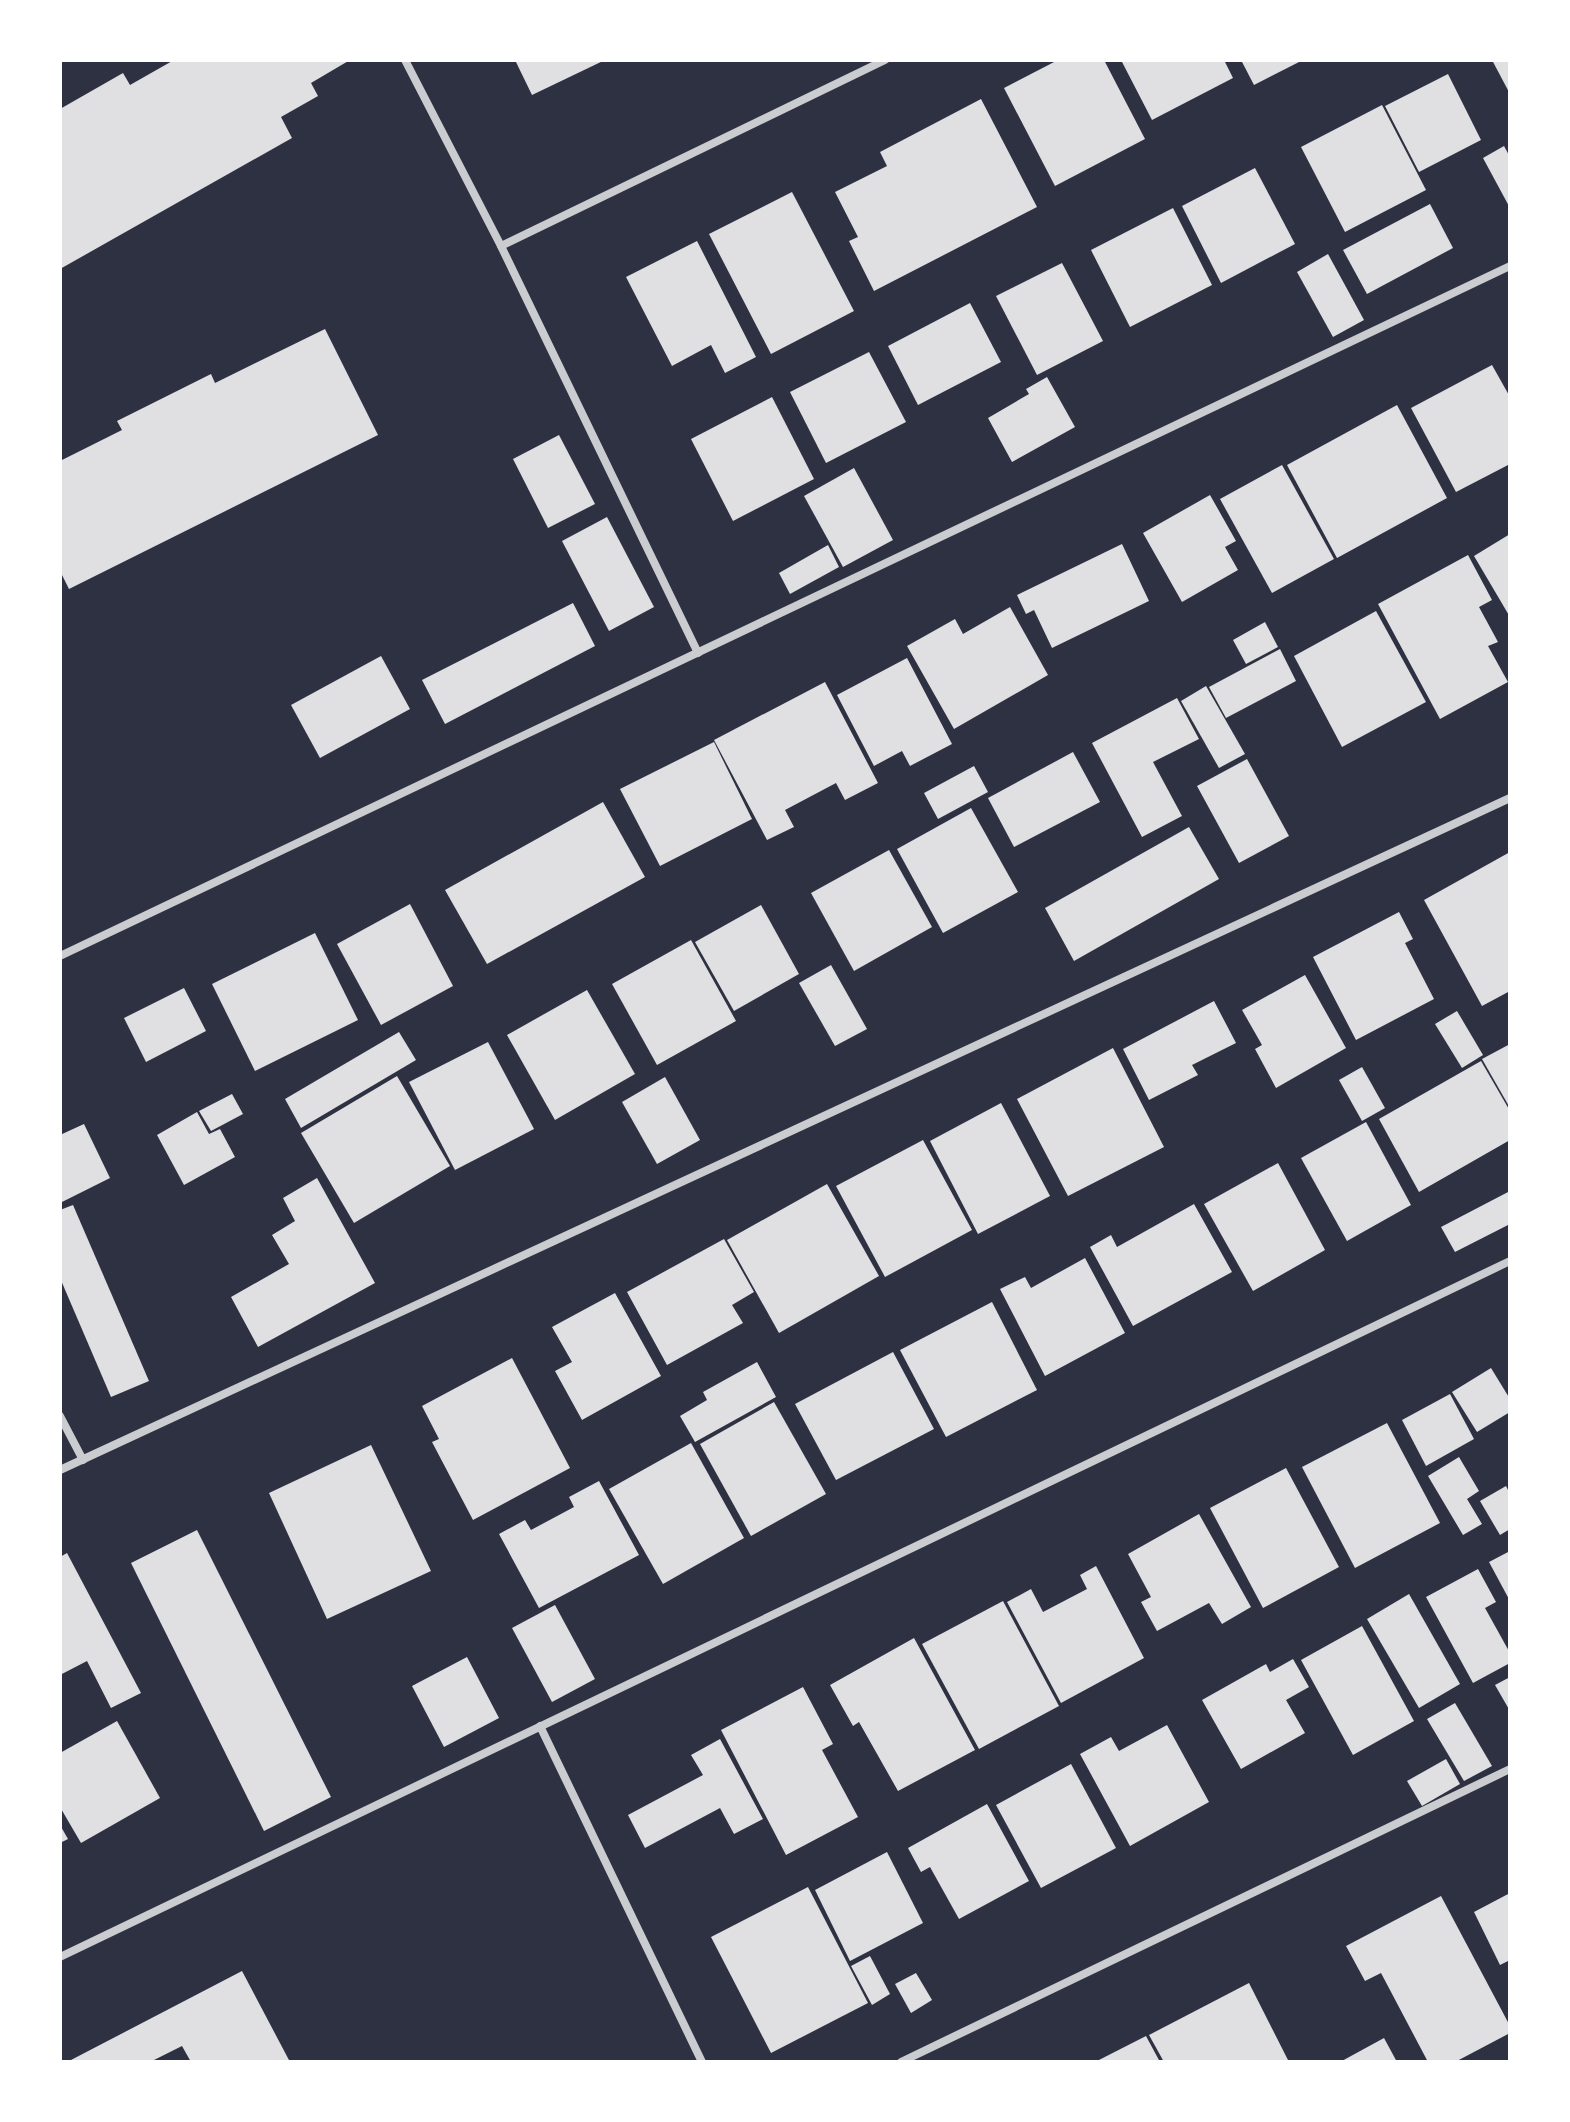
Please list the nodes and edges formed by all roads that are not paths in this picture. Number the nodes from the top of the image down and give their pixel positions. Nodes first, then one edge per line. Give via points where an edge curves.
1 (405, 60) edge
2 (885, 60) edge
3 (501, 246) junction
4 (1510, 266) edge
5 (698, 653) junction
6 (1510, 798) edge
7 (60, 956) edge
8 (1510, 1261) edge
9 (60, 1416) edge
10 (83, 1460) junction
11 (60, 1470) edge
12 (540, 1726) junction
13 (1510, 1769) edge
14 (60, 1957) edge
15 (702, 2062) edge
16 (901, 2062) edge

1 - 3 street
2 - 3 street
3 - 5 street
4 - 5 street
5 - 7 street
6 - 10 street
8 - 12 street
9 - 10 street
10 - 11 street
12 - 14 street
12 - 15 street
13 - 16 street

